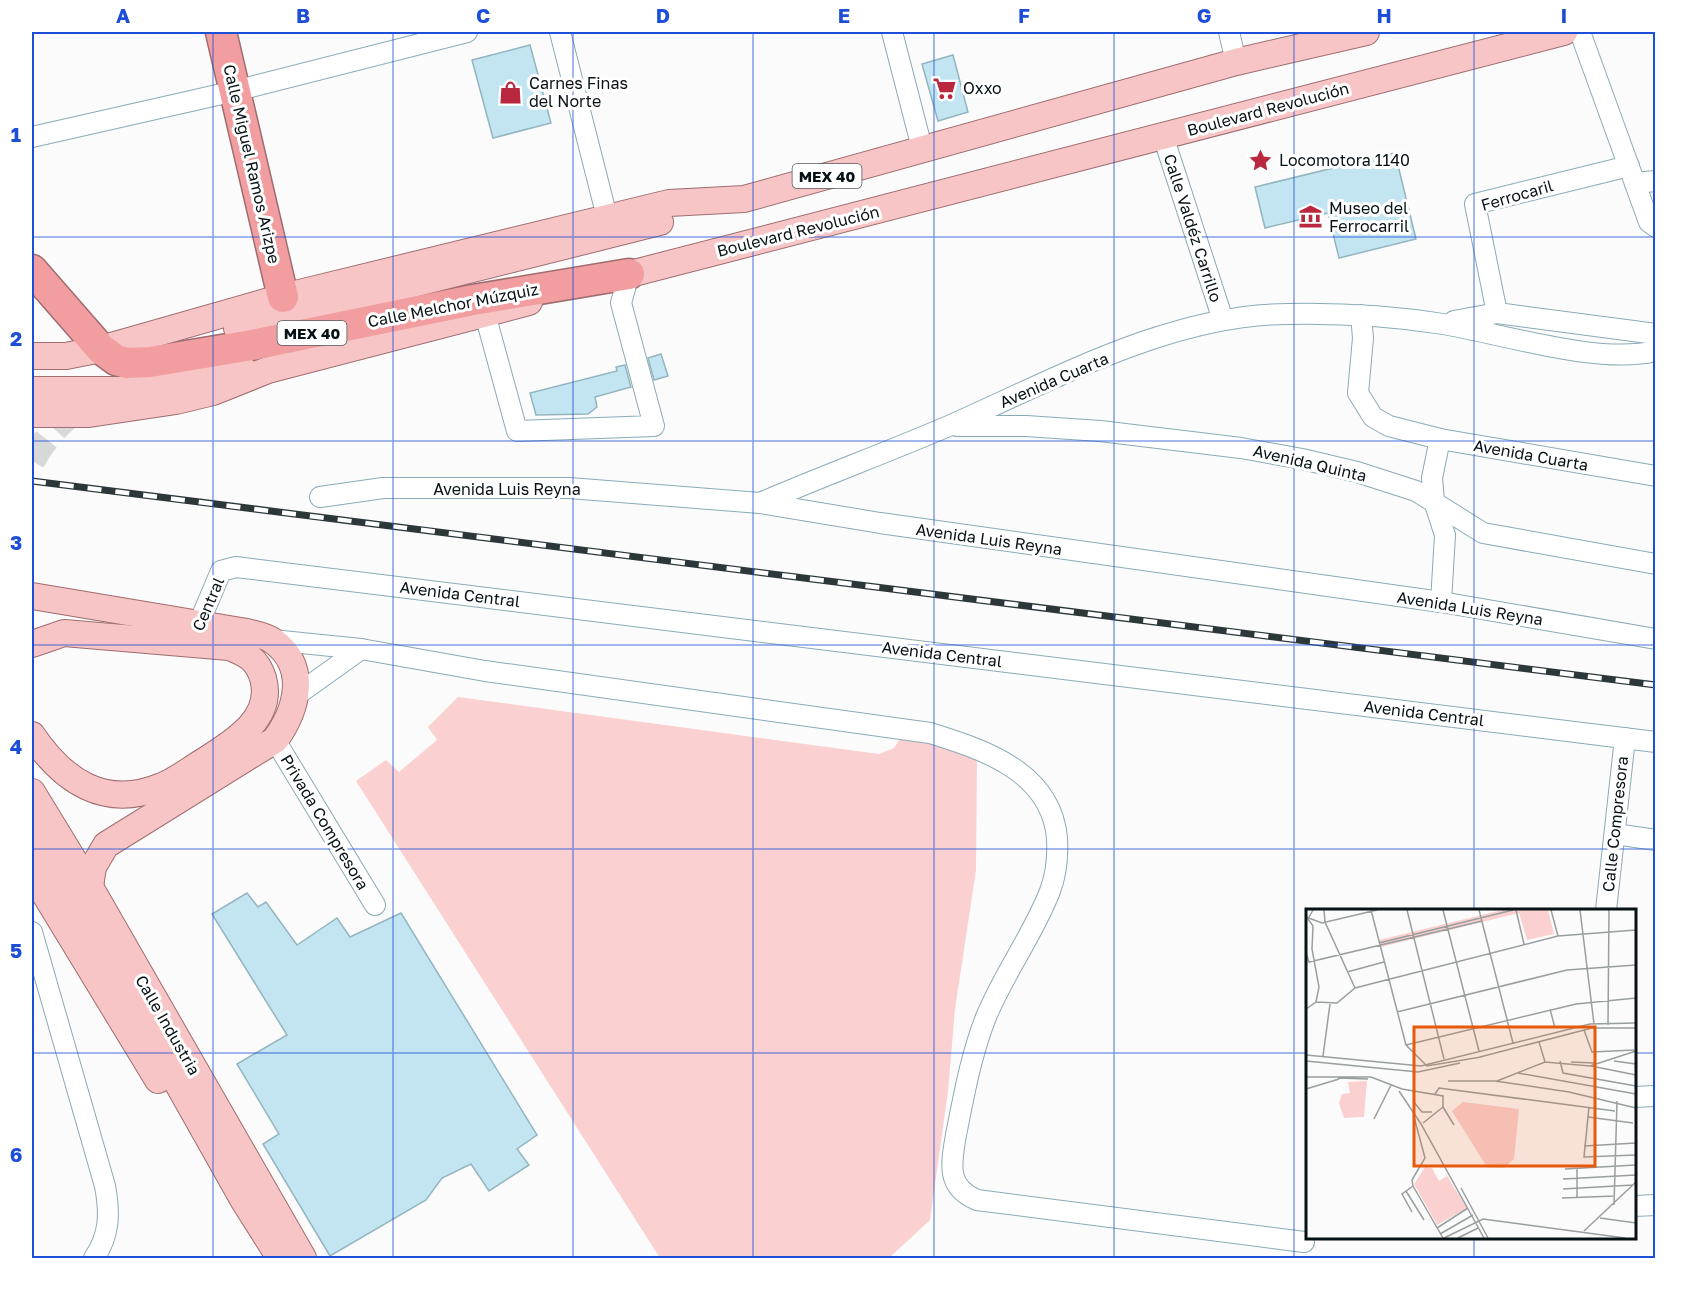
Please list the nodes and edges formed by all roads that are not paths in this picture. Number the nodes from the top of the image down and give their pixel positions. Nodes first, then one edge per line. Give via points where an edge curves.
1 (222, 32) edge
2 (467, 32) edge
3 (560, 32) edge
4 (892, 32) edge
5 (1229, 32) edge
6 (1366, 32) edge
7 (1563, 32) edge
8 (1580, 32) edge
9 (1236, 62) junction
10 (235, 91) junction
11 (1164, 136) junction
12 (32, 137) edge
13 (922, 148) junction
14 (1632, 174) junction
15 (1656, 181) edge
16 (744, 199) junction
17 (607, 217) junction
18 (1654, 227) edge
19 (32, 270) edge
20 (628, 274) junction
21 (283, 297) junction
22 (1497, 313) junction
23 (485, 314) junction
24 (1361, 315) junction
25 (1222, 320) junction
26 (1442, 324) junction
27 (237, 328) dead end
28 (1656, 334) edge
29 (101, 349) junction
30 (1656, 351) edge
31 (32, 356) edge
32 (1634, 356) junction
33 (1656, 366) edge
34 (268, 370) junction
35 (32, 390) edge
36 (32, 414) edge
37 (948, 426) junction
38 (1440, 439) junction
39 (1656, 476) edge
40 (320, 497) dead end
41 (1434, 501) junction
42 (760, 503) junction
43 (1656, 564) edge
44 (228, 567) joint
45 (32, 596) edge
46 (1441, 602) junction
47 (194, 634) junction
48 (1656, 639) edge
49 (272, 640) junction
50 (32, 644) edge
51 (361, 649) junction
52 (298, 693) junction
53 (32, 735) edge
54 (1625, 738) junction
55 (275, 740) junction
56 (1656, 742) edge
57 (32, 792) edge
58 (32, 833) edge
59 (1615, 834) junction
60 (1656, 840) edge
61 (32, 873) edge
62 (90, 887) junction
63 (375, 904) dead end
64 (1605, 909) edge
65 (32, 932) edge
66 (1656, 1096) edge
67 (1636, 1097) edge
68 (1656, 1205) edge
69 (1636, 1206) edge
70 (1304, 1242) dead end
71 (94, 1258) edge
72 (266, 1258) edge
73 (280, 1258) edge
74 (303, 1258) edge

1 - 10 highway, Calle Miguel Ramos Arizpe / MEX 40
2 - 10 street
3 - 17 street
4 - 13 street
5 - 9 street
6 - 9 main road, MEX 40
7 - 11 main road, Boulevard Revolución / MEX 40
8 - 14 street
9 - 13 main road, MEX 40
10 - 12 street
10 - 21 highway, Calle Miguel Ramos Arizpe / MEX 40
11 - 20 main road, Boulevard Revolución / MEX 40
11 - 25 street, Calle Valdéz Carrillo
13 - 16 main road, MEX 40
14 - 15 street, Ferrocaril
14 - 18 street via 1648,222
14 - 22 street, Ferrocaril via 1475,204
16 - 17 main road, MEX 40 via 669,203
16 - 27 main road
17 - 21 main road, MEX 40
19 - 29 highway, Calle Melchor Múzquiz / MEX 40
20 - 23 main road, Boulevard Revolución
20 - 23 street via 621,303 654,426 516,431
20 - 29 highway, Calle Melchor Múzquiz / MEX 40 via 150,362 116,360
21 - 29 main road, MEX 40
22 - 26 street, Avenida Cuarta
22 - 28 street, Avenida Cuarta
23 - 34 main road, Boulevard Revolución
24 - 25 street, Avenida Cuarta via 1285,314
24 - 26 street, Avenida Cuarta
24 - 38 street, Avenida Cuarta via 1358,393 1373,417 1389,426
25 - 37 street, Avenida Cuarta via 1080,367
26 - 32 street, Avenida Cuarta via 1596,353
29 - 31 main road via 66,356
30 - 32 street, Avenida Cuarta
32 - 33 street
34 - 35 main road via 201,375 121,390
34 - 36 main road, Boulevard Revolución via 213,392 176,401 89,414
37 - 41 street, Avenida Quinta via 1100,431 1241,448 1357,472 1416,491
37 - 42 street, Avenida Cuarta
38 - 39 street, Avenida Cuarta
38 - 41 street via 1432,478
40 - 42 street, Avenida Luis Reyna via 383,488 569,488
41 - 43 street, Avenida Quinta via 1483,533
41 - 46 street via 1445,535
42 - 46 street, Avenida Luis Reyna
44 - 47 street, Central via 221,571
44 - 54 street, Avenida Central
45 - 47 main road
46 - 48 street, Avenida Luis Reyna
47 - 49 main road via 247,632
47 - 50 main road via 64,633
47 - 53 main road via 251,656 260,669 265,696 260,713 240,736 164,786 130,796 77,784 60,770
49 - 51 street
49 - 52 main road via 286,655
51 - 52 street
51 - 70 street via 484,671 930,733 973,746 1014,767 1040,790 1055,822 1059,861 1045,902 986,1017 967,1076 953,1153 953,1177 959,1191 977,1200
52 - 55 main road
54 - 56 street, Avenida Central
54 - 59 street, Calle Compresora
55 - 62 main road via 106,845 93,867
55 - 63 street, Privada Compresora
57 - 62 main road, Calle Industria
58 - 73 main road, Calle Industria
59 - 60 street
59 - 64 street, Calle Compresora
61 - 72 main road
62 - 74 main road, Calle Industria
65 - 71 street via 110,1212 106,1234
66 - 67 street
68 - 69 street

